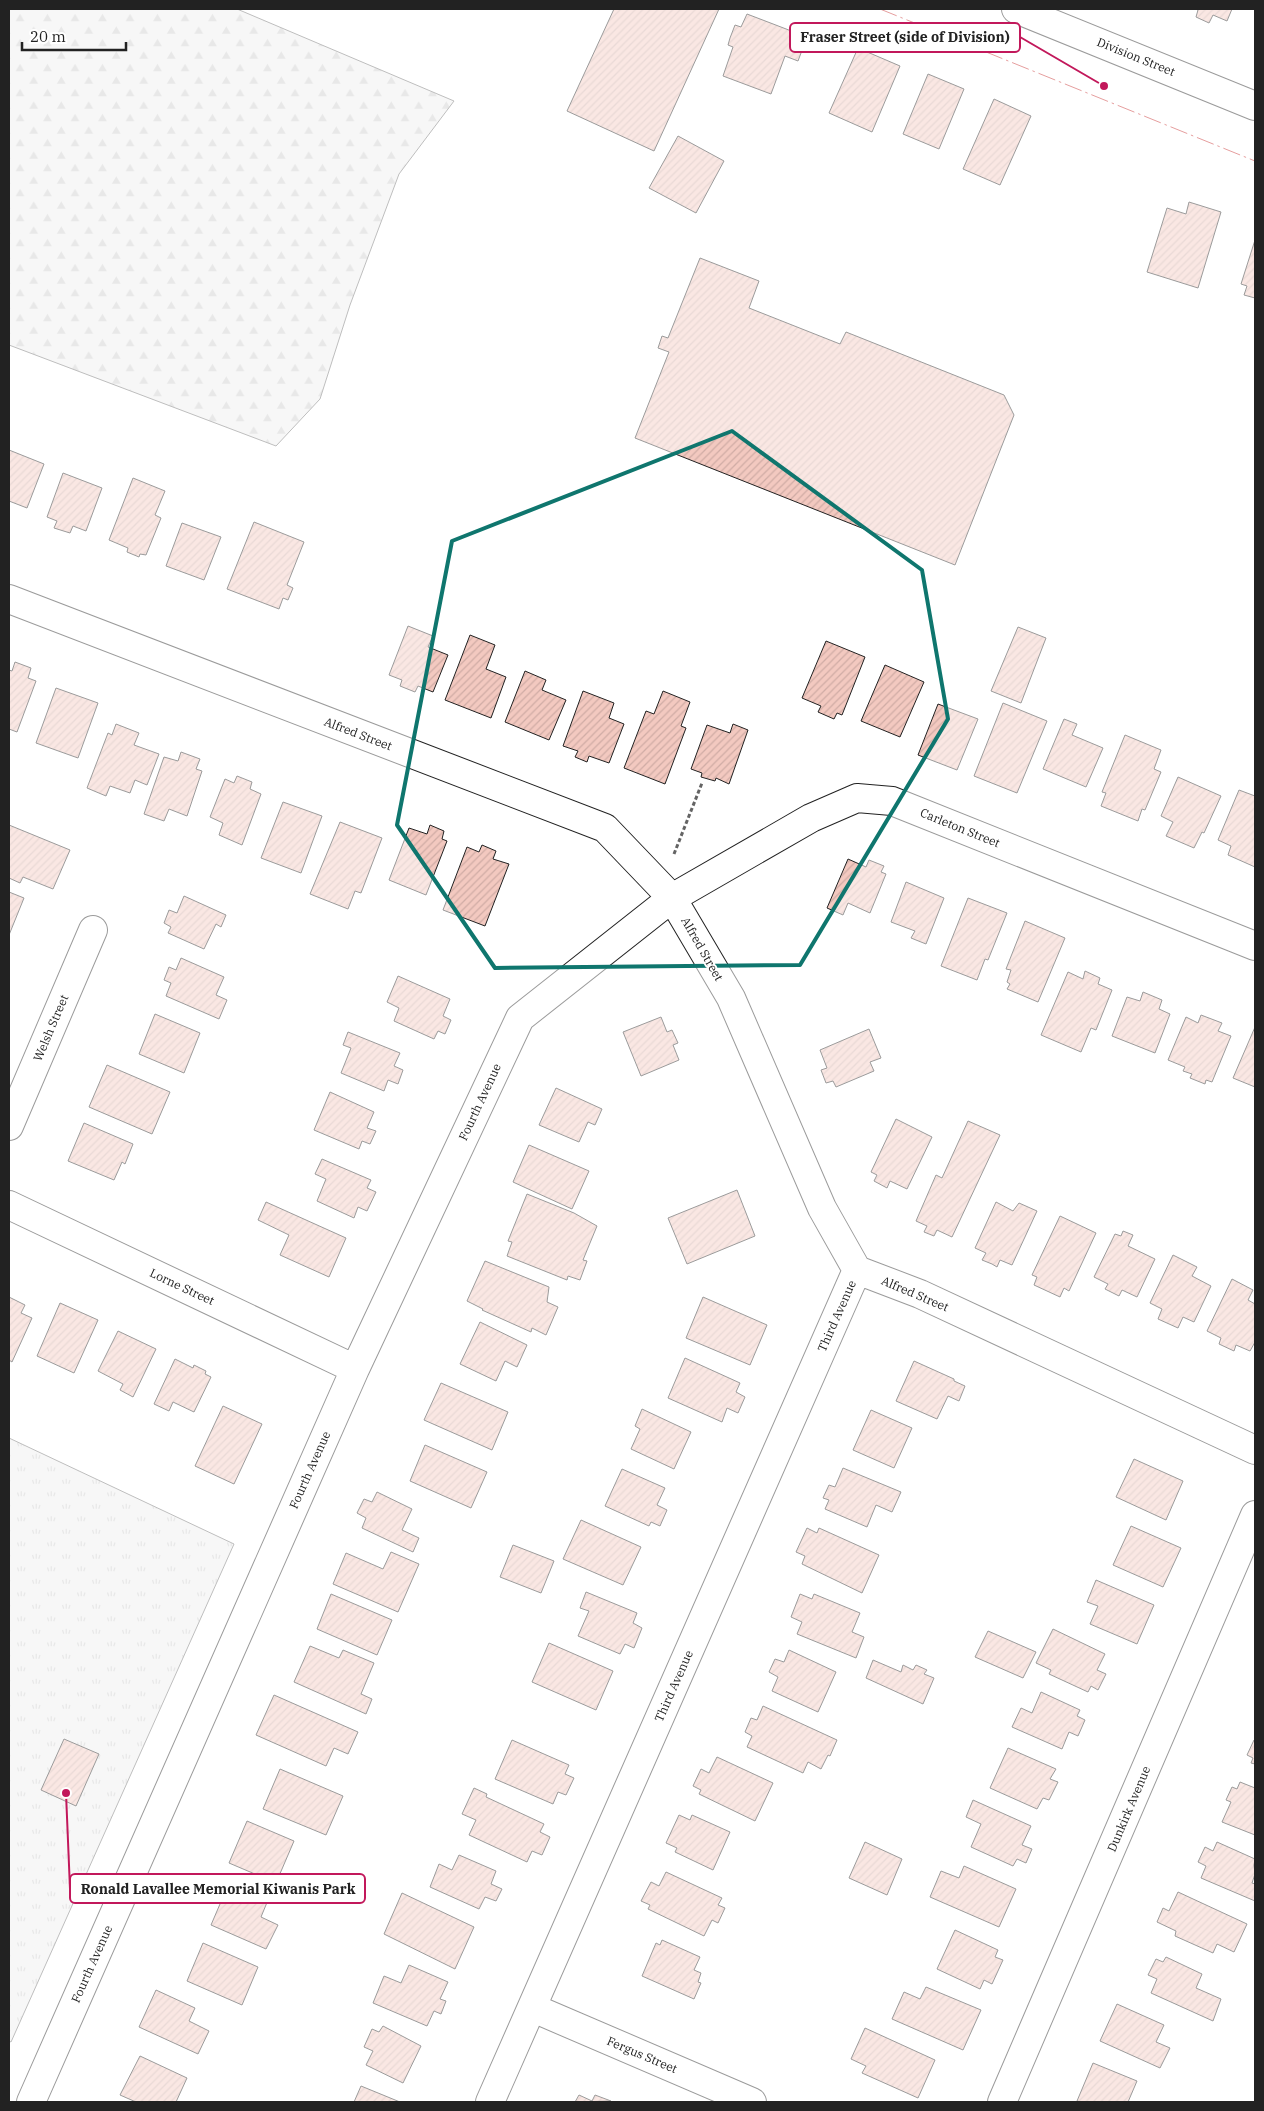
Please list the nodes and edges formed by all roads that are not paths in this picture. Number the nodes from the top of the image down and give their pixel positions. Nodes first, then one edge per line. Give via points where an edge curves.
1 (1016, 9) edge
2 (1255, 106) edge
3 (9, 599) edge
4 (672, 898) junction
5 (93, 930) dead end
6 (1255, 946) edge
7 (9, 1126) edge
8 (9, 1205) edge
9 (857, 1270) junction
10 (355, 1368) junction
11 (1255, 1450) edge
12 (1255, 1516) edge
13 (533, 2008) junction
14 (31, 2102) edge
15 (490, 2102) edge
16 (752, 2102) edge
17 (1002, 2102) edge

1 - 2 street, Division Street
3 - 4 street, Alfred Street via 605,828
4 - 6 street, Carleton Street via 811,818 857,798 884,800
4 - 9 street, Alfred Street via 731,998 822,1208
4 - 10 street, Fourth Avenue via 520,1018
5 - 7 street, Welsh Street
8 - 10 street, Lorne Street
9 - 11 street, Alfred Street via 920,1294
9 - 13 street, Third Avenue
10 - 14 street, Fourth Avenue
12 - 17 street, Dunkirk Avenue
13 - 15 street, Third Avenue
13 - 16 street, Fergus Street

